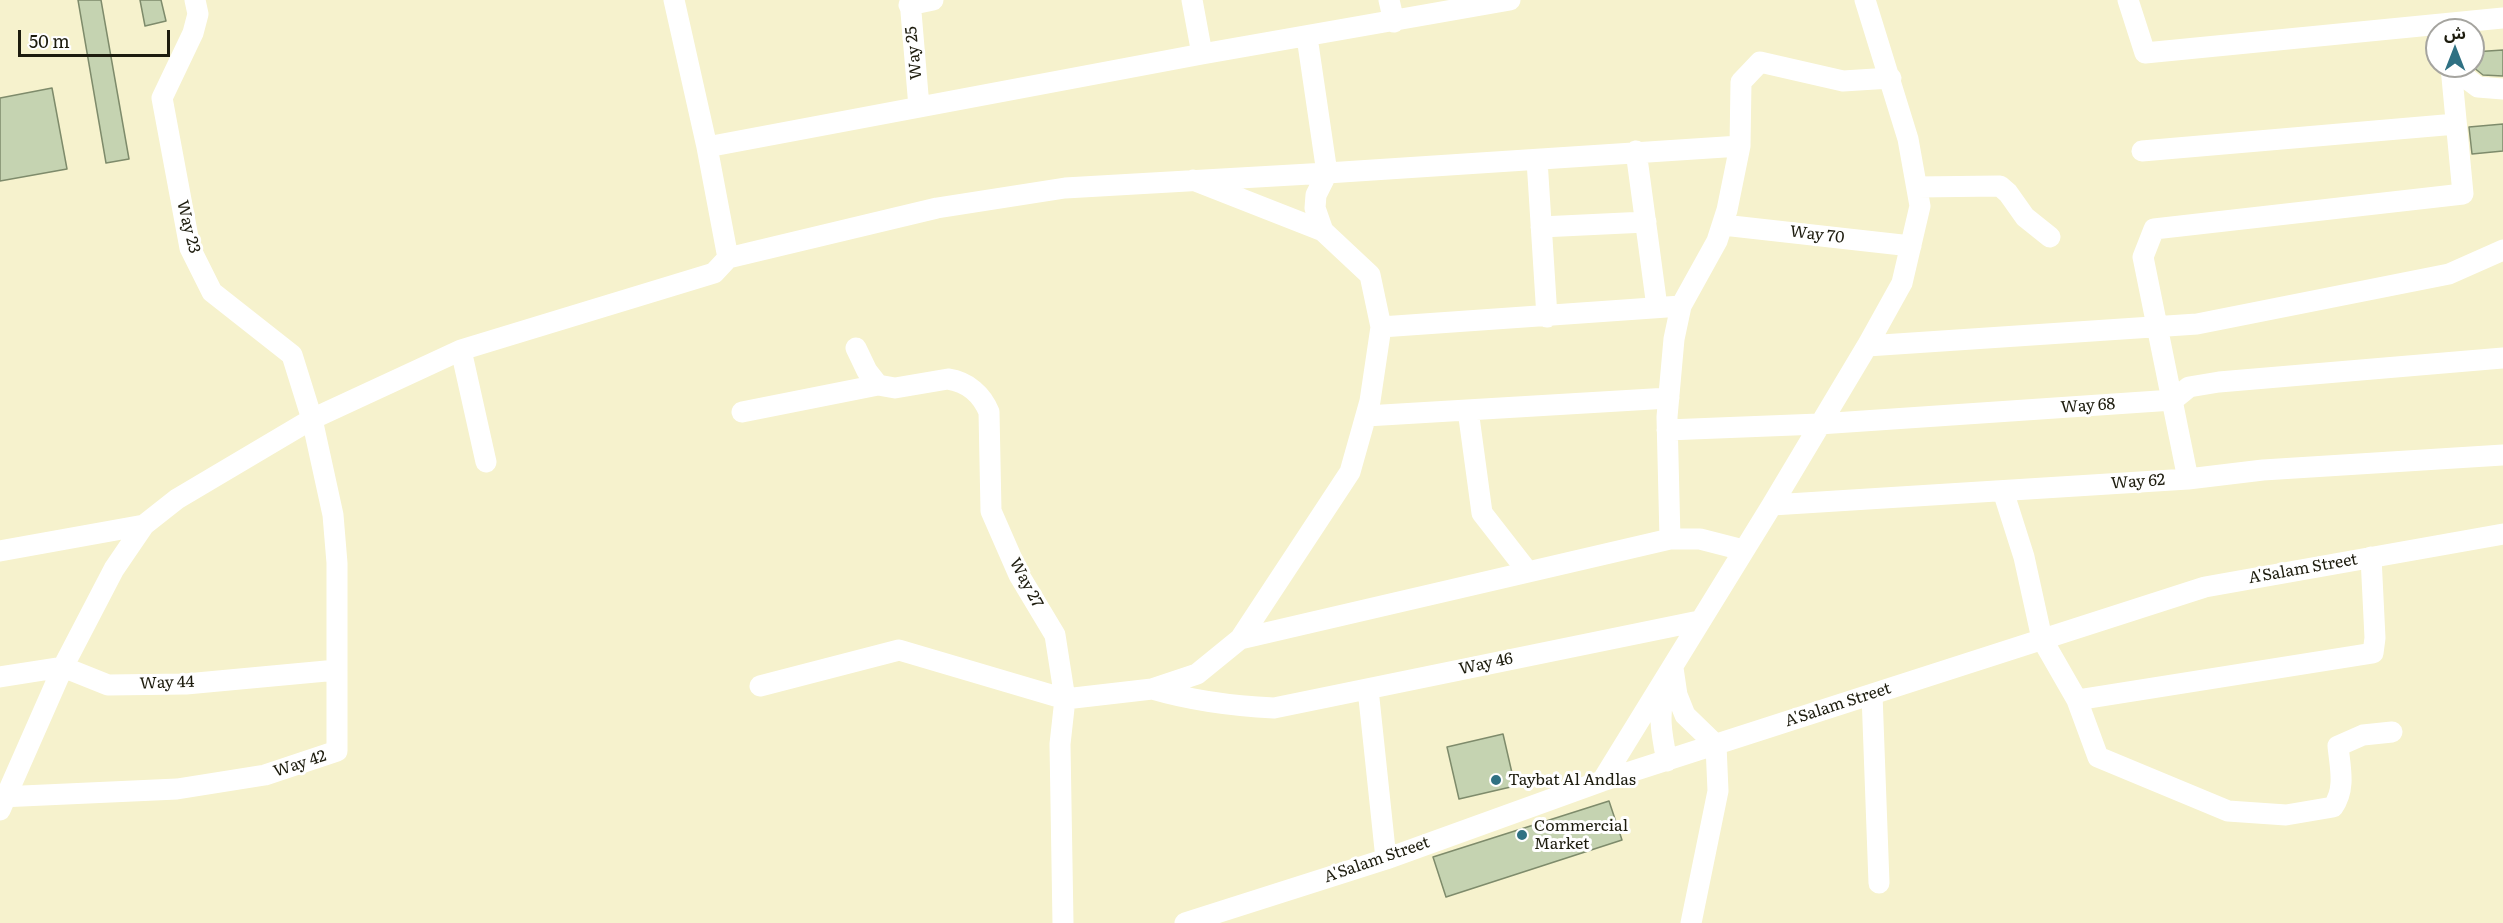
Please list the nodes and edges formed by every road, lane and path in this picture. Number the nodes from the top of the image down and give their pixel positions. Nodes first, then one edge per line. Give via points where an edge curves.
1 (195, 0) edge
2 (674, 0) edge
3 (933, 0) edge
4 (1192, 0) edge
5 (1389, 0) edge
6 (1510, 0) edge
7 (1865, 0) edge
8 (2128, 0) edge
9 (909, 3) edge
10 (2503, 18) edge
11 (2485, 21) edge
12 (1394, 22) junction
13 (2425, 30) edge
14 (1307, 37) junction
15 (1202, 54) junction
16 (1891, 78) junction
17 (2451, 78) edge
18 (2465, 78) edge
19 (2502, 88) edge
20 (919, 107) junction
21 (2456, 124) junction
22 (1740, 146) junction
23 (707, 147) junction
24 (1636, 152) junction
25 (2142, 152) dead end
26 (1537, 160) junction
27 (1327, 173) junction
28 (1194, 180) junction
29 (1917, 187) junction
30 (1646, 222) junction
31 (1723, 225) junction
32 (1541, 227) junction
33 (1323, 231) junction
34 (2050, 237) dead end
35 (1911, 246) junction
36 (2503, 250) edge
37 (728, 258) junction
38 (1681, 306) junction
39 (1657, 307) junction
40 (1547, 317) junction
41 (1381, 327) junction
42 (2158, 327) junction
43 (1867, 346) junction
44 (856, 348) dead end
45 (461, 350) junction
46 (2503, 358) edge
47 (878, 385) junction
48 (1669, 398) junction
49 (2173, 400) junction
50 (1468, 410) junction
51 (742, 412) dead end
52 (1366, 416) junction
53 (312, 418) junction
54 (1819, 424) junction
55 (1667, 430) junction
56 (2503, 455) edge
57 (486, 462) dead end
58 (2188, 479) junction
59 (2004, 491) junction
60 (1772, 505) junction
61 (144, 525) junction
62 (2503, 534) edge
63 (1670, 539) junction
64 (1743, 550) junction
65 (0, 551) edge
66 (2371, 557) junction
67 (1528, 572) junction
68 (1699, 621) junction
69 (1240, 639) junction
70 (2042, 639) junction
71 (63, 667) junction
72 (1673, 668) junction
73 (337, 670) junction
74 (0, 677) edge
75 (760, 686) dead end
76 (1152, 689) junction
77 (1368, 689) junction
78 (1872, 694) junction
79 (1677, 695) junction
80 (1065, 699) junction
81 (2077, 700) junction
82 (2392, 732) dead end
83 (1716, 745) junction
84 (1667, 761) junction
85 (1602, 781) junction
86 (2, 802) edge
87 (1386, 859) junction
88 (1879, 883) dead end
89 (1064, 923) edge
90 (1185, 923) edge
91 (1691, 923) edge

1 - 53 street, Way 23 via 198,14 193,33 162,98 190,248 212,292 292,355
2 - 23 street
3 - 9 street
4 - 15 street
5 - 12 street
6 - 12 street
7 - 16 street
8 - 13 street via 2145,53
9 - 20 street, Way 25
10 - 11 street
12 - 14 street
14 - 15 street
14 - 27 street
15 - 20 street
16 - 22 street via 1843,81 1760,62 1741,82
16 - 29 street
17 - 21 street
18 - 19 street via 2478,87
20 - 23 street
21 - 25 street
21 - 42 street via 2463,195 2154,229 2144,257
22 - 24 street
22 - 31 street
23 - 37 street
24 - 26 street
24 - 30 street
26 - 27 street
26 - 32 street
27 - 28 street
27 - 33 street via 1316,195 1315,208
28 - 33 street
28 - 37 street via 1065,188 937,208
29 - 34 street via 2000,186 2025,217
29 - 35 street via 1920,206
30 - 32 street
30 - 39 street
31 - 35 street, Way 70
31 - 38 street
32 - 40 street
33 - 41 street via 1370,275
35 - 43 street via 1902,283
36 - 42 street via 2449,274 2198,324
37 - 45 street via 714,273
38 - 39 street
38 - 48 street
39 - 40 street
40 - 41 street
41 - 52 street
42 - 43 street
42 - 49 street
43 - 54 street
44 - 47 street
45 - 53 street
45 - 57 street
46 - 49 street, Way 68 via 2219,382 2189,387
47 - 51 street, Way 27
47 - 80 street, Way 27 via 895,388 957,380 984,400 989,412 992,511 1019,575 1055,635
48 - 50 street
48 - 55 street
49 - 54 street, Way 68
49 - 58 street
50 - 52 street
50 - 67 street via 1482,513
52 - 69 street via 1350,472
53 - 61 street via 177,498
53 - 73 street, Way 42 via 333,515
54 - 55 street, Way 68
54 - 60 street
55 - 63 street
56 - 58 street, Way 62 via 2263,470
58 - 59 street, Way 62
59 - 60 street, Way 62
59 - 70 street
60 - 64 street
61 - 65 street
61 - 71 street via 114,569
62 - 66 street, A'Salam Street
63 - 64 street via 1700,539
63 - 67 street
64 - 68 street
66 - 70 street, A'Salam Street via 2205,586
66 - 81 street via 2373,653
67 - 69 street
68 - 72 street
68 - 77 street, Way 46
69 - 76 street via 1197,674
70 - 78 street, A'Salam Street
70 - 81 street
71 - 73 street, Way 44 via 108,685 186,684
71 - 74 street
71 - 86 street
72 - 79 street
72 - 84 street via 1662,700 1659,725
72 - 85 street
73 - 86 street, Way 42 via 337,752 265,775 177,789
75 - 80 street via 899,650
76 - 77 street, Way 46 via 1223,705 1274,708
76 - 80 street
77 - 87 street
78 - 83 street, A'Salam Street
78 - 88 street
79 - 83 street via 1685,715
79 - 84 street via 1676,742
80 - 89 street, Way 27 via 1060,744
81 - 82 street via 2098,757 2228,811 2286,815 2333,807 2342,784 2338,746 2363,735
83 - 84 street, A'Salam Street
83 - 91 street via 1718,791
84 - 85 street, A'Salam Street
85 - 87 street, A'Salam Street
87 - 90 street, A'Salam Street

